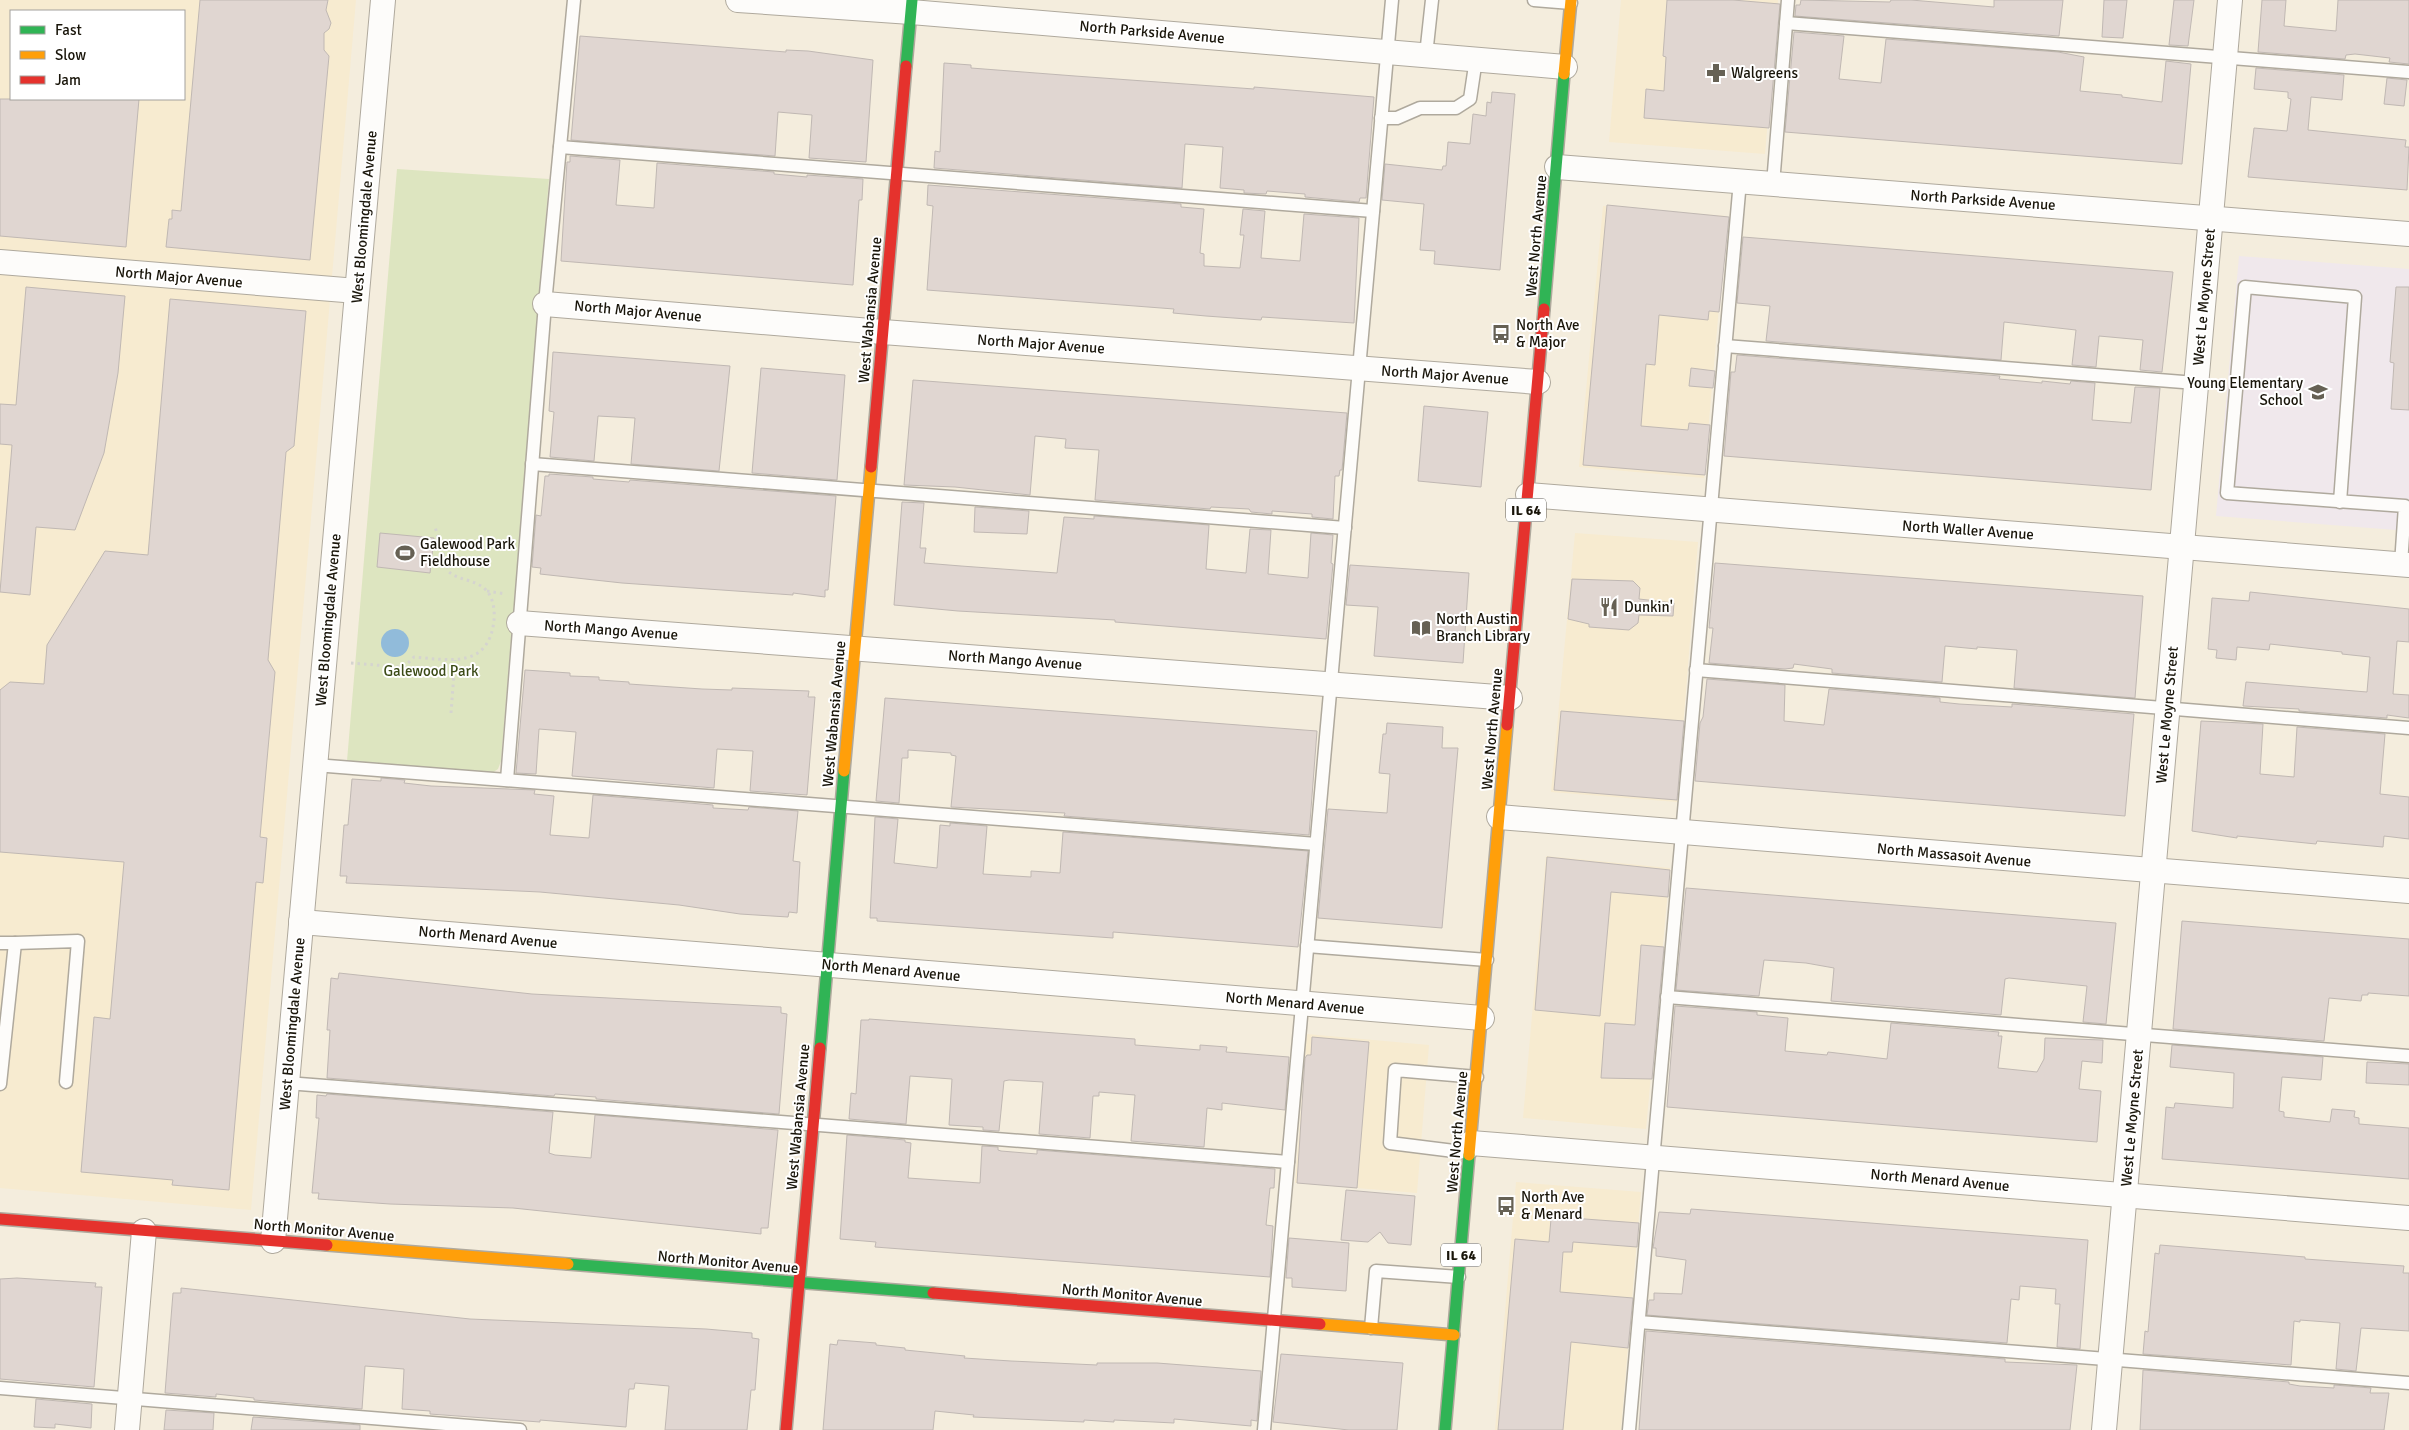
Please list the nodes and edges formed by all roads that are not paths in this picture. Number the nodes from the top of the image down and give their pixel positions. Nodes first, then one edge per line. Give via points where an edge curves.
1 (383, 0) edge
2 (574, 0) edge
3 (738, 0) edge
4 (1392, 0) edge
5 (1432, 0) edge
6 (1534, 0) edge
7 (1788, 0) edge
8 (2230, 0) edge
9 (1571, 1) edge
10 (912, 6) edge
11 (1786, 23) junction
12 (1387, 52) junction
13 (1426, 55) junction
14 (2225, 57) junction
15 (1476, 59) junction
16 (1566, 67) junction
17 (2409, 72) edge
18 (1381, 118) junction
19 (560, 148) junction
20 (1557, 166) junction
21 (897, 174) junction
22 (1740, 181) junction
23 (1772, 184) junction
24 (1373, 211) junction
25 (2211, 218) junction
26 (2409, 234) edge
27 (0, 262) edge
28 (357, 291) junction
29 (545, 304) junction
30 (883, 332) junction
31 (1725, 346) junction
32 (1359, 369) junction
33 (1538, 382) junction
34 (2196, 383) junction
35 (532, 464) junction
36 (869, 490) junction
37 (1528, 495) junction
38 (2340, 502) junction
39 (1711, 510) junction
40 (1345, 528) junction
41 (2182, 547) junction
42 (2405, 564) edge
43 (519, 624) junction
44 (855, 648) junction
45 (1696, 670) junction
46 (1331, 684) junction
47 (1510, 698) junction
48 (2168, 709) junction
49 (2409, 728) edge
50 (315, 765) junction
51 (507, 780) junction
52 (841, 807) junction
53 (1499, 817) junction
54 (1682, 832) junction
55 (1316, 844) junction
56 (2153, 871) junction
57 (2409, 891) edge
58 (301, 922) junction
59 (0, 943) edge
60 (15, 943) junction
61 (1307, 946) junction
62 (1487, 960) junction
63 (827, 965) junction
64 (1668, 997) junction
65 (1302, 1004) junction
66 (1482, 1018) junction
67 (2139, 1035) junction
68 (2409, 1056) edge
69 (1477, 1077) junction
70 (66, 1082) dead end
71 (0, 1084) edge
72 (287, 1084) junction
73 (813, 1125) junction
74 (1470, 1148) junction
75 (1654, 1157) junction
76 (1288, 1162) junction
77 (2125, 1195) junction
78 (2409, 1218) edge
79 (0, 1219) edge
80 (144, 1231) junction
81 (273, 1241) junction
82 (1459, 1278) junction
83 (799, 1283) junction
84 (1274, 1321) junction
85 (1639, 1322) junction
86 (1371, 1328) junction
87 (1454, 1335) junction
88 (2110, 1360) junction
89 (2409, 1384) edge
90 (0, 1388) edge
91 (129, 1399) junction
92 (126, 1430) edge
93 (520, 1430) edge
94 (786, 1430) edge
95 (1264, 1430) edge
96 (1446, 1430) edge
97 (1629, 1430) edge
98 (2104, 1430) edge

1 - 28 street, West Bloomingdale Avenue
2 - 19 lane
3 - 10 street, North Parkside Avenue
4 - 12 lane
5 - 13 lane
6 - 9 lane
7 - 11 lane
8 - 14 street, West Le Moyne Street
9 - 16 street, West North Avenue / IL 64
10 - 12 street, North Parkside Avenue
10 - 21 street, West Wabansia Avenue
11 - 14 lane
11 - 23 lane
12 - 13 street, North Parkside Avenue
12 - 18 lane
13 - 15 street, North Parkside Avenue
14 - 17 lane
14 - 25 street, West Le Moyne Street
15 - 16 street, North Parkside Avenue
15 - 18 lane via 1468,102 1456,108 1420,108 1397,118
16 - 20 street, West North Avenue / IL 64
18 - 24 lane
19 - 21 lane
19 - 29 lane
20 - 22 street, North Parkside Avenue
20 - 33 street, West North Avenue / IL 64
21 - 24 lane
21 - 30 street, West Wabansia Avenue
22 - 23 street, North Parkside Avenue
22 - 31 lane
23 - 25 street, North Parkside Avenue
24 - 32 lane
25 - 26 street, North Parkside Avenue
25 - 34 street, West Le Moyne Street
27 - 28 street, North Major Avenue
28 - 50 street, West Bloomingdale Avenue
29 - 30 street, North Major Avenue
29 - 35 lane
30 - 32 street, North Major Avenue
30 - 36 street, West Wabansia Avenue
31 - 34 lane
31 - 39 lane
32 - 33 street, North Major Avenue
32 - 40 lane
33 - 37 street, West North Avenue / IL 64
34 - 41 street, West Le Moyne Street
35 - 36 lane
35 - 43 lane
36 - 40 lane
36 - 44 street, West Wabansia Avenue
37 - 39 street, North Waller Avenue
37 - 47 street, West North Avenue / IL 64
38 - 38 lane via 2355,297 2245,287 2227,493
38 - 42 lane via 2405,506
39 - 41 street, North Waller Avenue
39 - 45 lane
40 - 46 lane
41 - 42 street, North Waller Avenue
41 - 48 street, West Le Moyne Street
43 - 44 street, North Mango Avenue
43 - 51 lane
44 - 46 street, North Mango Avenue
44 - 52 street, West Wabansia Avenue
45 - 48 lane
45 - 54 lane
46 - 47 street, North Mango Avenue
46 - 55 lane
47 - 53 street, West North Avenue / IL 64
48 - 49 lane
48 - 56 street, West Le Moyne Street
50 - 51 lane
50 - 58 street, West Bloomingdale Avenue
51 - 52 lane
52 - 55 lane
52 - 63 street, West Wabansia Avenue
53 - 54 street, North Massasoit Avenue
53 - 62 street, West North Avenue / IL 64
54 - 56 street, North Massasoit Avenue
54 - 64 lane
55 - 61 lane
56 - 57 street, North Massasoit Avenue
56 - 67 street, West Le Moyne Street
58 - 63 street, North Menard Avenue
58 - 72 street, West Bloomingdale Avenue
59 - 60 lane
60 - 70 lane via 78,941
60 - 71 lane
61 - 62 lane
61 - 65 lane
62 - 66 street, West North Avenue / IL 64
63 - 65 street, North Menard Avenue
63 - 73 street, West Wabansia Avenue
64 - 67 lane
64 - 75 lane
65 - 66 street, North Menard Avenue
65 - 76 lane
66 - 69 street, West North Avenue / IL 64
67 - 68 lane
67 - 77 street, West Le Moyne Street
69 - 74 street, West North Avenue / IL 64
69 - 74 lane via 1395,1070 1390,1144
72 - 73 lane
72 - 81 street, West Bloomingdale Avenue
73 - 76 lane
73 - 83 street, West Wabansia Avenue
74 - 75 street, North Menard Avenue
74 - 82 street, West North Avenue / IL 64
75 - 77 street, North Menard Avenue
75 - 85 lane
76 - 84 lane
77 - 78 street, North Menard Avenue
77 - 88 street, West Le Moyne Street
79 - 80 street, North Monitor Avenue
80 - 81 street, North Monitor Avenue
80 - 91 street
81 - 83 street, North Monitor Avenue
82 - 86 lane via 1376,1271
82 - 87 street, West North Avenue / IL 64
83 - 84 street, North Monitor Avenue
83 - 94 street, West Wabansia Avenue
84 - 86 street, North Monitor Avenue
84 - 95 lane
85 - 88 lane
85 - 97 lane
86 - 87 street, North Monitor Avenue
87 - 96 street, West North Avenue / IL 64
88 - 89 lane
88 - 98 street, West Le Moyne Street
90 - 91 lane
91 - 92 street
91 - 93 lane

